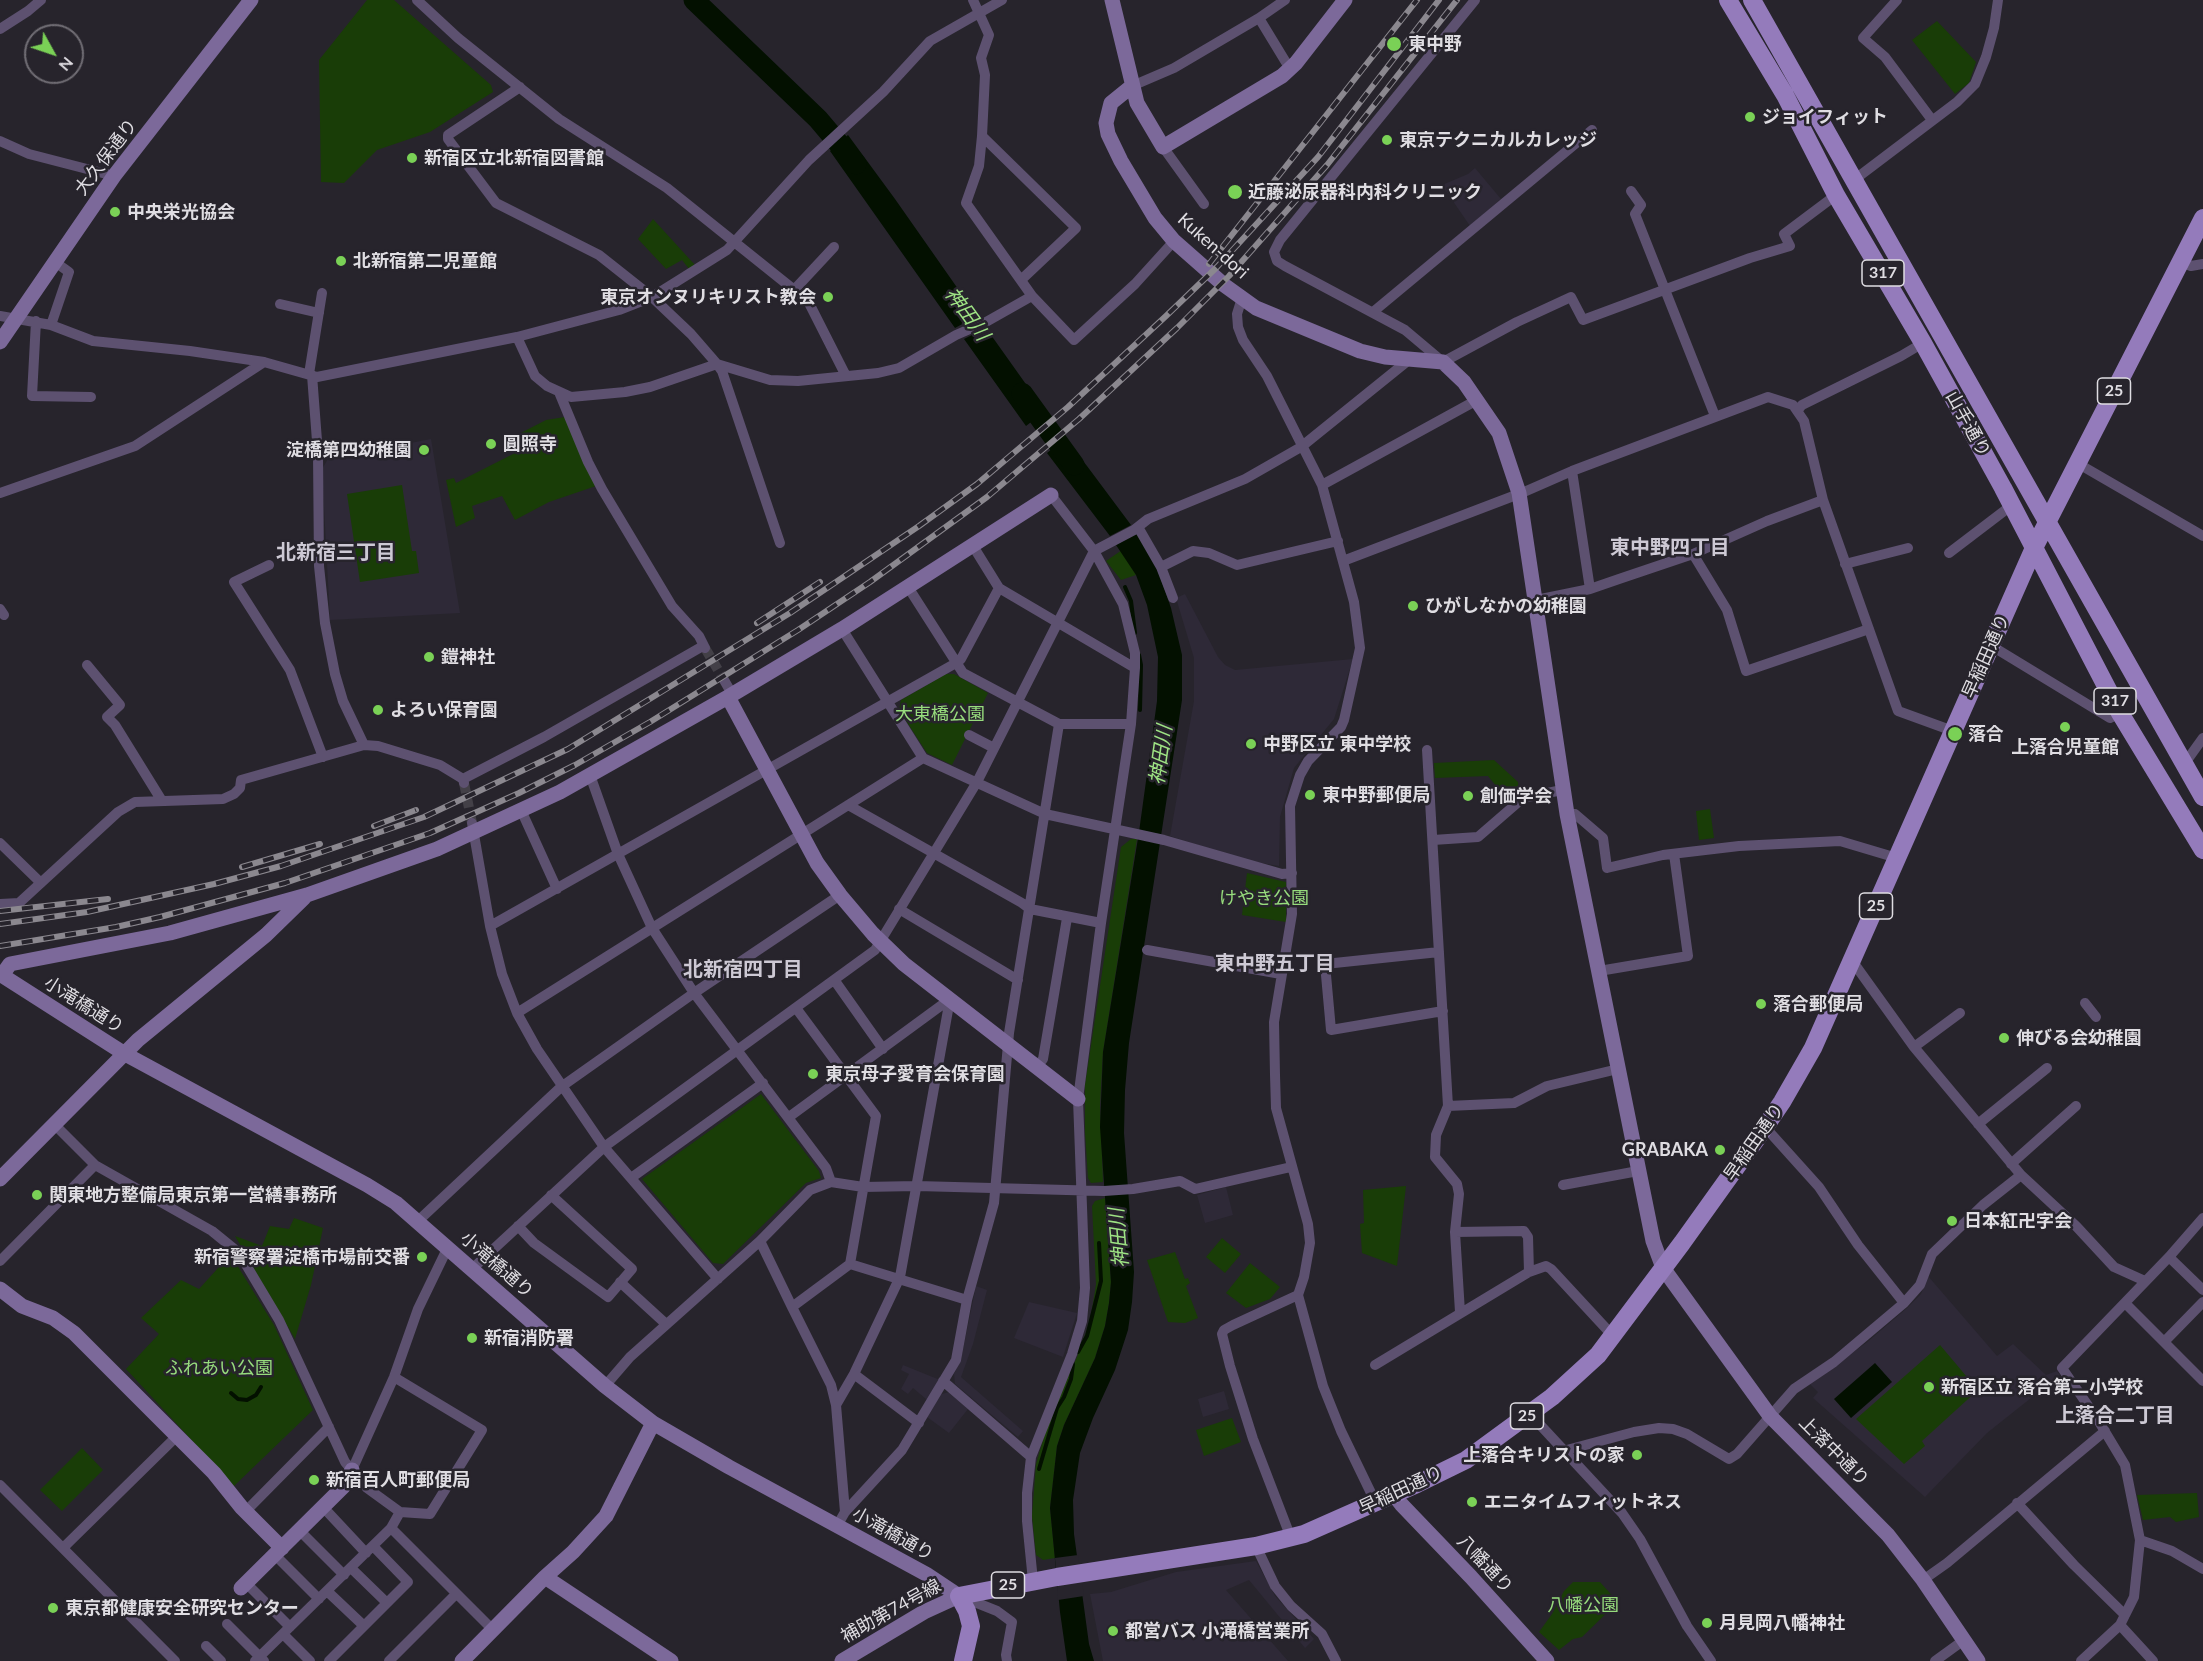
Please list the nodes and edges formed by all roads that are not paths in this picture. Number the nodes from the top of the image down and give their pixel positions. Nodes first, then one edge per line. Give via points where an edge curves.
1 (41, 0) edge
2 (251, 0) edge
3 (973, 0) edge
4 (1002, 0) edge
5 (1112, 0) edge
6 (1285, 0) edge
7 (1345, 0) edge
8 (1474, 0) edge
9 (1728, 0) edge
10 (1752, 0) edge
11 (1897, 0) edge
12 (1998, 0) edge
13 (423, 2) edge
14 (980, 13) junction
15 (1259, 18) junction
16 (0, 29) edge
17 (1290, 69) junction
18 (1132, 86) junction
19 (520, 87) junction
20 (1932, 120) junction
21 (1592, 130) dead end
22 (982, 136) junction
23 (0, 141) edge
24 (1163, 147) junction
25 (114, 176) junction
26 (1854, 180) junction
27 (1631, 191) dead end
28 (1836, 195) junction
29 (1204, 204) dead end
30 (2203, 218) edge
31 (1174, 241) junction
32 (735, 242) junction
33 (834, 247) dead end
34 (55, 262) junction
35 (2181, 262) junction
36 (2203, 264) edge
37 (1021, 280) junction
38 (794, 290) junction
39 (1665, 290) junction
40 (322, 293) dead end
41 (1032, 296) junction
42 (651, 297) junction
43 (1242, 298) junction
44 (279, 304) dead end
45 (292, 307) junction
46 (1373, 312) junction
47 (319, 313) junction
48 (0, 316) edge
49 (16, 319) junction
50 (289, 319) dead end
51 (36, 321) junction
52 (51, 325) junction
53 (517, 337) junction
54 (0, 342) edge
55 (1923, 343) junction
56 (1410, 359) junction
57 (264, 362) junction
58 (1443, 362) junction
59 (717, 364) junction
60 (310, 375) junction
61 (846, 376) junction
62 (559, 392) junction
63 (91, 397) dead end
64 (1477, 400) junction
65 (1798, 410) junction
66 (1715, 416) junction
67 (1301, 447) junction
68 (2077, 463) junction
69 (1572, 471) junction
70 (1322, 486) junction
71 (0, 493) edge
72 (1519, 494) junction
73 (1051, 495) joint
74 (1823, 500) junction
75 (2012, 505) junction
76 (2048, 520) junction
77 (1136, 528) junction
78 (2203, 536) edge
79 (1338, 541) junction
80 (780, 543) dead end
81 (973, 546) junction
82 (1908, 548) dead end
83 (2034, 548) junction
84 (1094, 550) junction
85 (1949, 553) dead end
86 (1693, 554) junction
87 (1343, 561) junction
88 (1845, 564) junction
89 (269, 565) dead end
90 (1161, 567) junction
91 (908, 587) junction
92 (999, 588) junction
93 (1590, 589) junction
94 (1173, 598) dead end
95 (1536, 600) junction
96 (1057, 622) junction
97 (842, 629) junction
98 (1869, 629) junction
99 (1990, 645) junction
100 (956, 663) junction
101 (87, 665) dead end
102 (1135, 668) junction
103 (724, 680) tunnel mouth
104 (730, 695) junction
105 (888, 701) junction
106 (1017, 702) junction
107 (2120, 712) junction
108 (1059, 724) junction
109 (1131, 724) junction
110 (1953, 731) junction
111 (969, 735) dead end
112 (2203, 738) edge
113 (364, 745) junction
114 (994, 748) junction
115 (1427, 750) dead end
116 (323, 758) junction
117 (923, 758) junction
118 (2185, 763) junction
119 (767, 770) junction
120 (590, 775) junction
121 (977, 782) junction
122 (1562, 790) junction
123 (2203, 797) edge
124 (162, 801) junction
125 (848, 805) junction
126 (521, 810) junction
127 (1045, 814) junction
128 (1567, 814) junction
129 (473, 827) junction
130 (1115, 829) junction
131 (801, 834) junction
132 (1433, 840) junction
133 (0, 843) edge
134 (2203, 850) edge
135 (934, 853) junction
136 (618, 854) junction
137 (1674, 854) junction
138 (1897, 858) junction
139 (1292, 873) junction
140 (41, 883) junction
141 (557, 889) junction
142 (307, 895) junction
143 (840, 895) junction
144 (0, 904) edge
145 (899, 909) junction
146 (1030, 909) junction
147 (1067, 918) junction
148 (1101, 923) junction
149 (490, 926) junction
150 (652, 928) junction
151 (880, 942) junction
152 (1147, 950) dead end
153 (1439, 952) junction
154 (1853, 962) junction
155 (1599, 971) junction
156 (1281, 974) junction
157 (1, 975) edge
158 (1018, 980) junction
159 (835, 981) junction
160 (694, 993) junction
161 (950, 999) junction
162 (2085, 1003) dead end
163 (796, 1008) junction
164 (1443, 1011) junction
165 (517, 1013) junction
166 (1960, 1013) dead end
167 (2096, 1017) dead end
168 (1008, 1044) junction
169 (1914, 1047) junction
170 (883, 1049) junction
171 (738, 1051) junction
172 (124, 1054) junction
173 (1037, 1067) junction
174 (2047, 1068) dead end
175 (1618, 1069) junction
176 (846, 1076) junction
177 (763, 1083) junction
178 (561, 1087) junction
179 (1078, 1099) junction
180 (1448, 1106) junction
181 (2076, 1106) dead end
182 (789, 1118) junction
183 (54, 1124) junction
184 (1978, 1124) junction
185 (1765, 1127) junction
186 (604, 1147) junction
187 (2011, 1164) junction
188 (95, 1165) junction
189 (1291, 1167) junction
190 (1638, 1171) junction
191 (2021, 1175) junction
192 (631, 1178) junction
193 (0, 1179) edge
194 (831, 1182) junction
195 (1563, 1185) dead end
196 (916, 1186) junction
197 (863, 1187) junction
198 (995, 1187) junction
199 (1082, 1191) junction
200 (551, 1195) junction
201 (2203, 1218) edge
202 (418, 1221) junction
203 (518, 1226) junction
204 (1455, 1232) junction
205 (760, 1241) junction
206 (448, 1247) junction
207 (2169, 1257) junction
208 (0, 1261) edge
209 (850, 1264) junction
210 (1663, 1268) junction
211 (472, 1269) junction
212 (1529, 1272) junction
213 (900, 1277) junction
214 (718, 1279) junction
215 (2145, 1281) junction
216 (620, 1282) junction
217 (0, 1289) edge
218 (2203, 1290) edge
219 (1298, 1295) junction
220 (967, 1300) junction
221 (2203, 1302) edge
222 (1904, 1303) junction
223 (2125, 1303) junction
224 (792, 1307) junction
225 (1460, 1312) junction
226 (666, 1324) junction
227 (1613, 1336) junction
228 (2164, 1341) junction
229 (1375, 1365) dead end
230 (854, 1374) junction
231 (394, 1377) junction
232 (943, 1381) junction
233 (2203, 1381) edge
234 (605, 1386) junction
235 (836, 1405) junction
236 (1530, 1414) junction
237 (1770, 1416) junction
238 (653, 1423) junction
239 (919, 1423) junction
240 (328, 1427) junction
241 (2105, 1431) junction
242 (177, 1436) junction
243 (1563, 1451) junction
244 (1031, 1457) junction
245 (352, 1470) junction
246 (0, 1485) edge
247 (1394, 1495) junction
248 (1374, 1503) junction
249 (2017, 1503) junction
250 (322, 1507) junction
251 (245, 1512) junction
252 (400, 1512) junction
253 (841, 1519) junction
254 (392, 1528) junction
255 (299, 1530) junction
256 (1291, 1538) junction
257 (2140, 1540) junction
258 (1256, 1546) junction
259 (63, 1548) junction
260 (369, 1550) junction
261 (278, 1552) junction
262 (2203, 1569) edge
263 (347, 1571) junction
264 (545, 1577) junction
265 (1923, 1580) junction
266 (1034, 1581) junction
267 (244, 1586) joint
268 (327, 1591) junction
269 (456, 1593) junction
270 (959, 1596) junction
271 (319, 1599) junction
272 (387, 1603) junction
273 (2122, 1620) junction
274 (226, 1624) dead end
275 (364, 1626) junction
276 (287, 1630) junction
277 (493, 1630) junction
278 (1964, 1640) junction
279 (206, 1646) dead end
280 (260, 1660) edge
281 (175, 1661) edge
282 (221, 1661) edge
283 (310, 1661) edge
284 (329, 1661) edge
285 (389, 1661) edge
286 (462, 1661) edge
287 (672, 1661) edge
288 (842, 1661) edge
289 (963, 1661) edge
290 (1007, 1661) edge
291 (1336, 1661) edge
292 (1547, 1661) edge
293 (1710, 1661) edge
294 (1935, 1661) edge
295 (1978, 1661) edge
296 (2082, 1661) edge
297 (2153, 1661) edge

1 - 16 street
2 - 25 street, 大久保通り
3 - 14 street
4 - 14 street
5 - 18 street
6 - 15 street
7 - 17 street
8 - 46 street via 1274,252 1276,261
9 - 28 main road, 山手通り / 317 via 1785,95
10 - 26 main road, 山手通り / 317
11 - 20 street via 1863,38 1885,57
12 - 20 street via 1994,28 1975,84
13 - 19 street via 458,38
14 - 22 street via 989,35 981,57 985,84
14 - 32 street via 930,41 883,92 808,160
15 - 17 street
15 - 18 street via 1174,68
17 - 24 street
18 - 24 street via 1137,103
18 - 31 street, Kuken-dori via 1111,103 1106,123 1108,134 1120,161
19 - 32 street via 559,118 667,188
19 - 42 street via 447,139 496,203 599,255
20 - 26 street
21 - 46 street
22 - 37 street via 979,166 966,203
22 - 37 street via 1076,228
23 - 25 street via 29,154
24 - 29 street
25 - 34 street, 大久保通り
26 - 76 main road, 山手通り / 317
27 - 39 street via 1641,205 1635,214
28 - 39 street via 1784,234 1790,246
28 - 55 main road, 山手通り / 317
30 - 35 main road, 早稲田通り / 25
31 - 41 street via 1135,284 1074,340
31 - 43 street, Kuken-dori
32 - 38 street
32 - 42 street
33 - 38 street
34 - 49 street, 大久保通り
34 - 52 street via 69,272
35 - 36 street via 2191,266
35 - 68 main road, 早稲田通り / 25
37 - 41 street
38 - 61 street via 808,301
39 - 58 street via 1583,320 1571,297
39 - 66 street
40 - 47 street
41 - 61 street via 899,368
42 - 53 street via 619,310
42 - 59 street
43 - 56 street, Kuken-dori via 1256,308 1350,348
43 - 67 street via 1237,314 1243,340 1267,376
44 - 45 street
45 - 47 street
45 - 50 street
46 - 58 street via 1406,330
47 - 60 street via 319,341
48 - 49 street
49 - 51 street
49 - 54 street, 大久保通り
51 - 52 street
51 - 63 street via 32,396
52 - 57 street via 93,341
53 - 60 street via 317,377
53 - 62 street via 535,376
55 - 65 street
55 - 75 main road, 山手通り / 317
56 - 58 street, Kuken-dori
56 - 67 street
57 - 60 street
57 - 71 street via 135,446
58 - 64 street, 上落中通り
59 - 61 street via 770,380
59 - 62 street via 625,393 572,397
59 - 80 street
60 - 113 street via 318,454 319,566 325,623 340,691
62 - 113 street via 602,489 672,606 704,647 463,781 440,765
64 - 70 street
64 - 72 street, 上落中通り via 1499,433
65 - 66 street via 1768,398
65 - 74 street
66 - 69 street
67 - 70 street
67 - 77 street via 1245,479 1148,519
68 - 76 main road, 早稲田通り / 25
68 - 78 street
69 - 72 street
69 - 93 street
70 - 79 street
72 - 87 street
72 - 95 street, 上落中通り
73 - 81 street
73 - 84 street
74 - 86 street
74 - 88 street
75 - 83 main road, 山手通り / 317
75 - 85 street
76 - 83 main road, 早稲田通り / 25
76 - 118 main road, 山手通り / 317
77 - 84 street
77 - 90 street
79 - 87 street
79 - 90 street via 1237,565 1193,551
81 - 91 street
81 - 92 street
82 - 88 street
83 - 99 main road, 早稲田通り / 25
83 - 107 main road, 山手通り / 317
84 - 96 street
84 - 102 street via 1123,604
86 - 93 street
86 - 98 street via 1726,610 1746,671
87 - 139 street via 1354,602 1358,662 1341,727 1308,761 1290,806
88 - 98 street
89 - 116 street via 234,582 290,670
90 - 94 street
91 - 97 street
91 - 100 street
92 - 96 street
92 - 100 street via 962,659
93 - 95 street
95 - 122 street, 上落中通り
96 - 102 street
96 - 106 street
97 - 104 street
97 - 105 street
98 - 110 street via 1898,711
99 - 107 street via 2110,718
99 - 110 main road, 早稲田通り / 25
100 - 105 street
100 - 106 street via 963,673
101 - 124 street via 120,705 107,717
102 - 109 street
103 - 104 street
104 - 119 street
104 - 120 street
105 - 117 street
105 - 119 street
106 - 108 street
106 - 114 street
107 - 134 main road, 山手通り / 317
108 - 109 street
108 - 127 street
109 - 130 street
110 - 138 main road, 早稲田通り / 25
111 - 114 street
112 - 118 street
113 - 116 street
114 - 121 street
115 - 132 street
116 - 124 street via 241,780 240,788 223,799
117 - 121 street
117 - 125 street
118 - 123 main road, 山手通り / 317
119 - 131 street
119 - 136 street
120 - 126 street
120 - 136 street
121 - 127 street
121 - 135 street
122 - 128 street, 上落中通り
122 - 132 street via 1523,798 1478,837
124 - 140 street via 135,802 118,812
125 - 131 street
125 - 135 street
126 - 129 street
126 - 141 street
127 - 130 street
127 - 146 street
128 - 137 street via 1575,814 1603,838 1607,868
128 - 155 street, 上落中通り
129 - 142 street via 406,862
129 - 149 street
130 - 139 street via 1282,874
130 - 148 street
131 - 143 street
131 - 150 street
132 - 153 street
133 - 140 street
135 - 145 street
135 - 146 street
136 - 141 street
136 - 150 street
137 - 138 street via 1840,841
137 - 155 street via 1688,956
138 - 154 main road, 早稲田通り / 25
139 - 156 street via 1292,914
140 - 144 street via 19,903
141 - 149 street
142 - 157 street via 170,933 10,964
142 - 172 street via 266,935
143 - 151 street
143 - 160 street
145 - 151 street
145 - 158 street
146 - 147 street
146 - 158 street
147 - 148 street
147 - 173 street via 1043,1059
148 - 179 street
149 - 165 street
150 - 160 street
150 - 165 street
151 - 159 street
151 - 161 street
152 - 156 street
153 - 164 street
153 - 164 street via 1325,963 1331,1030
154 - 169 street
154 - 185 main road, 早稲田通り / 25 via 1803,1066
155 - 175 street, 上落中通り
156 - 189 street via 1274,1022 1276,1108
157 - 172 street, 小滝橋通り
158 - 168 street
159 - 163 street
159 - 170 street
160 - 171 street
160 - 178 street
161 - 168 street
161 - 170 street
161 - 196 street
162 - 167 street
163 - 171 street
163 - 176 street
164 - 180 street
165 - 178 street
166 - 169 street
168 - 173 street
168 - 198 street
169 - 184 street
170 - 176 street
171 - 177 street
171 - 186 street
172 - 183 street
172 - 202 street, 小滝橋通り via 367,1185
173 - 179 street
174 - 184 street
175 - 180 street via 1547,1086 1514,1103
175 - 190 street, 上落中通り
176 - 182 street
176 - 197 street via 876,1116
177 - 182 street
177 - 192 street
178 - 186 street
178 - 202 street
179 - 199 street
180 - 204 street via 1436,1135 1436,1157 1459,1194
181 - 187 street
182 - 194 street via 826,1168
183 - 188 street
183 - 193 street
184 - 187 street
185 - 210 main road, 早稲田通り / 25
185 - 222 street via 1819,1186 1858,1245
186 - 192 street
186 - 200 street
187 - 191 street
188 - 208 street
188 - 240 street via 212,1231 240,1253 279,1320
189 - 199 street via 1195,1189 1180,1181
189 - 219 street via 1310,1243
190 - 195 street
190 - 210 street, 上落中通り
191 - 215 street via 2114,1267
191 - 222 street via 1932,1254 1920,1285
192 - 214 street
194 - 197 street
194 - 205 street via 810,1190
196 - 197 street
196 - 198 street
196 - 213 street
197 - 209 street
198 - 199 street
198 - 220 street
199 - 244 street via 1082,1322
200 - 203 street
200 - 216 street via 632,1269
201 - 207 street
202 - 206 street, 小滝橋通り
203 - 211 street
203 - 216 street via 534,1243 608,1297
204 - 212 street via 1524,1231 1528,1237
204 - 225 street
205 - 214 street
205 - 224 street
206 - 211 street, 小滝橋通り
206 - 231 street via 418,1309
207 - 215 street
207 - 218 street
209 - 213 street
209 - 224 street
210 - 227 main road, 早稲田通り / 25
210 - 237 street, 上落中通り
211 - 234 street, 小滝橋通り
212 - 225 street
212 - 227 street via 1546,1266 1551,1269
213 - 220 street
213 - 230 street
214 - 226 street
215 - 223 street
216 - 226 street
217 - 242 street via 22,1306 53,1318 74,1333
219 - 248 street via 1323,1386
219 - 256 street via 1222,1334 1253,1439
220 - 232 street via 956,1360
221 - 228 street
222 - 237 street via 1834,1362 1794,1389
223 - 228 street
223 - 241 street via 2062,1368
224 - 235 street via 831,1385
225 - 229 street
226 - 234 street
227 - 236 main road, 早稲田通り / 25 via 1570,1383
228 - 233 street
230 - 235 street
230 - 239 street
231 - 245 street
231 - 252 street via 482,1430 430,1514
232 - 239 street
232 - 244 street
234 - 238 street, 小滝橋通り
235 - 253 street
236 - 243 street
236 - 247 main road, 早稲田通り / 25 via 1466,1460
237 - 243 street via 1729,1459 1687,1434 1659,1428
237 - 265 street, 上落中通り via 1888,1535
238 - 253 street, 小滝橋通り
238 - 264 street via 606,1516
239 - 253 street via 897,1455
240 - 245 street
240 - 251 street
241 - 249 street
241 - 257 street via 2125,1465
242 - 251 street
242 - 259 street
243 - 293 street via 1622,1513
244 - 266 street via 1027,1521
245 - 250 street via 343,1487
245 - 252 street via 367,1488
246 - 259 street
247 - 248 main road, 早稲田通り / 25
247 - 292 street, 八幡通り
248 - 256 main road, 早稲田通り / 25
249 - 265 street
249 - 273 street
250 - 255 street
250 - 260 street
251 - 261 street
252 - 254 street
253 - 270 street, 小滝橋通り
254 - 260 street
254 - 269 street
255 - 261 street
255 - 263 street
256 - 258 main road, 早稲田通り / 25
257 - 262 street via 2172,1551
257 - 273 street via 2134,1597
258 - 266 main road, 早稲田通り / 25
258 - 291 street via 1275,1586 1322,1634
259 - 281 street
260 - 263 street
260 - 272 street via 408,1582
261 - 267 street
261 - 271 street
263 - 268 street
263 - 272 street
264 - 277 street
264 - 287 street
265 - 278 street, 上落中通り
266 - 270 main road, 早稲田通り / 25
267 - 276 street
268 - 271 street
268 - 275 street
269 - 277 street
269 - 285 street
270 - 288 street, 補助第74号線 via 924,1612
270 - 289 main road via 970,1626
270 - 290 street via 997,1611 1012,1622
271 - 276 street
272 - 275 street
273 - 296 street
273 - 297 street
274 - 280 street
275 - 284 street
276 - 280 street
276 - 283 street
277 - 286 street
278 - 294 street
278 - 295 street, 上落中通り
279 - 282 street

